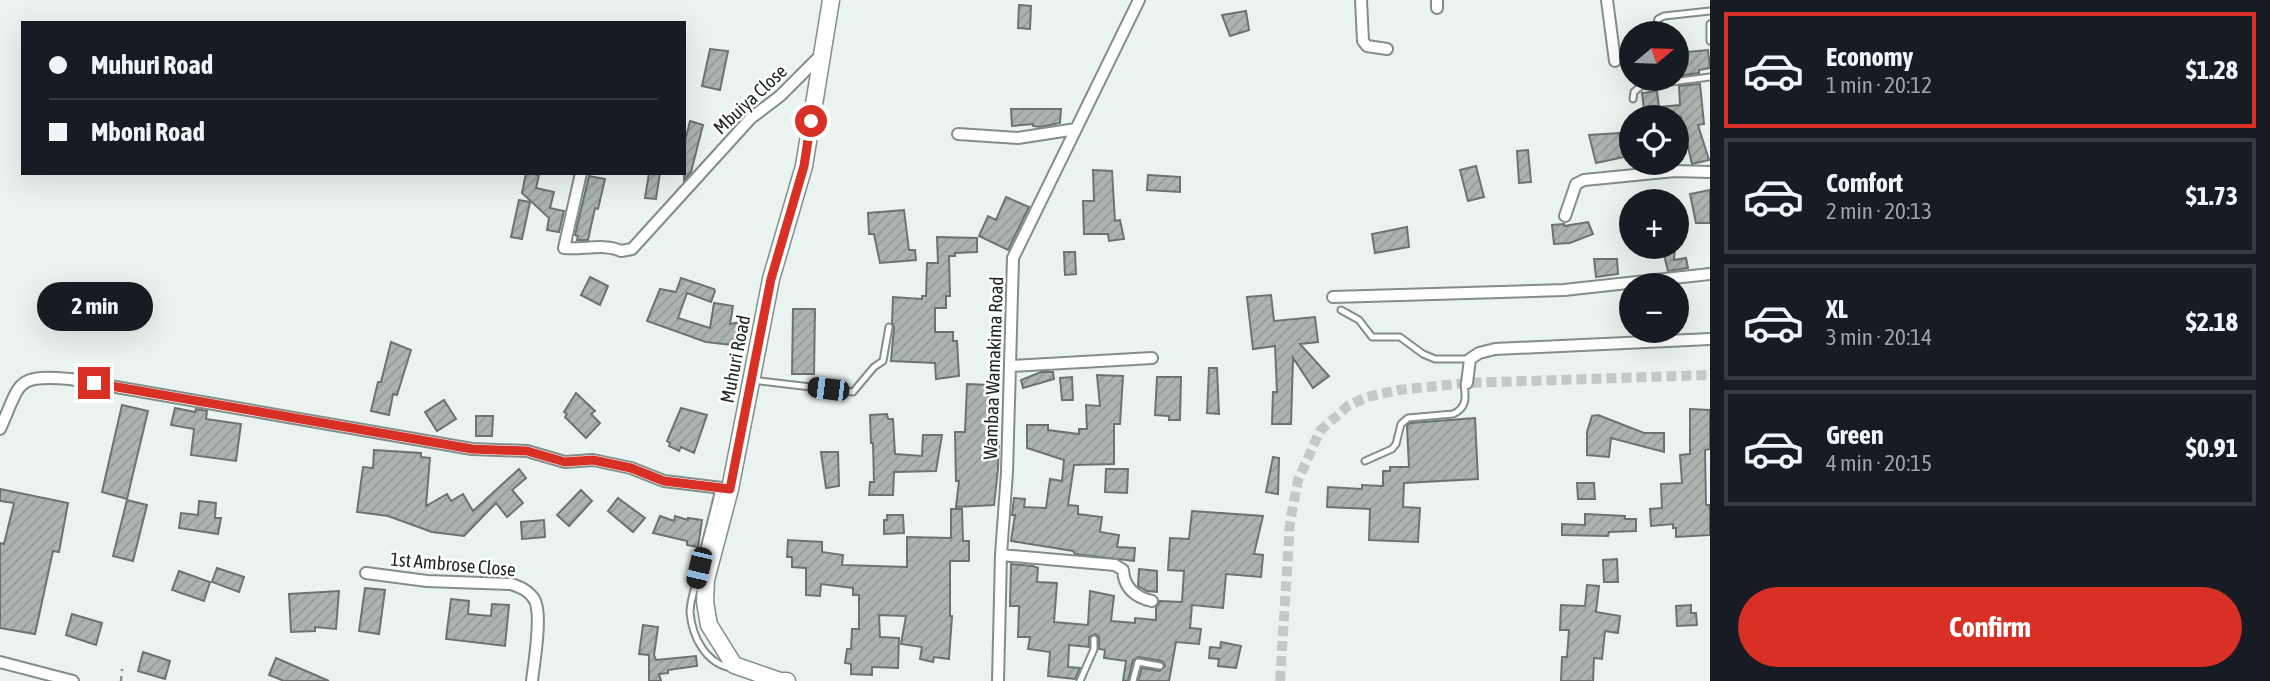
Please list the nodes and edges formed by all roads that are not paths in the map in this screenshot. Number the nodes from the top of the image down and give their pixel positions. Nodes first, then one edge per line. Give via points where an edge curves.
1 (831, 0) edge
2 (1139, 0) edge
3 (1361, 0) edge
4 (1607, 0) edge
5 (1710, 11) edge
6 (1658, 21) edge
7 (1710, 24) edge
8 (1710, 41) edge
9 (1387, 49) dead end
10 (822, 54) junction
11 (1615, 61) dead end
12 (1710, 77) edge
13 (1633, 99) dead end
14 (1076, 129) junction
15 (958, 134) dead end
16 (1710, 172) edge
17 (581, 175) edge
18 (1565, 216) dead end
19 (1710, 274) edge
20 (1333, 297) dead end
21 (1341, 310) dead end
22 (889, 327) dead end
23 (1710, 339) edge
24 (1152, 358) dead end
25 (1470, 359) junction
26 (1011, 366) junction
27 (752, 380) junction
28 (1465, 384) joint
29 (0, 429) edge
30 (1365, 461) dead end
31 (725, 489) junction
32 (1001, 555) junction
33 (366, 573) dead end
34 (1152, 601) dead end
35 (1094, 639) dead end
36 (0, 662) edge
37 (1160, 666) dead end
38 (73, 681) edge
39 (532, 681) edge
40 (787, 681) edge
41 (998, 681) edge
42 (1080, 681) edge
43 (1133, 681) edge

1 - 10 main road, Muhuri Road
2 - 14 street, Wambaa Wamakima Road
3 - 9 street via 1363,41
4 - 11 street
5 - 6 lane via 1664,16
7 - 8 lane
10 - 17 street, Mbuiya Close via 751,118 632,249 564,248
10 - 27 main road, Muhuri Road via 804,166 771,279
12 - 13 lane via 1641,86
14 - 15 street via 1018,138
14 - 26 street, Wambaa Wamakima Road via 1013,258
16 - 18 street via 1584,180 1576,184
19 - 20 street via 1564,290
21 - 25 lane via 1359,320 1372,337 1400,338 1435,359
22 - 27 lane via 883,361 853,392
23 - 25 street via 1495,349
24 - 26 street
25 - 28 street
26 - 32 street, Wambaa Wamakima Road
27 - 31 main road, Muhuri Road
28 - 30 lane via 1459,412 1408,418 1392,449
29 - 31 street via 19,386 38,376 472,449 527,451 565,462 593,460 664,481
31 - 40 main road, Muhuri Road via 706,580 709,625 734,664
32 - 34 street via 1115,565 1137,596
32 - 41 street, Wambaa Wamakima Road
33 - 39 street, 1st Ambrose Close via 511,584 524,589 536,601 538,618
35 - 42 lane
36 - 38 street
37 - 43 lane via 1138,662

